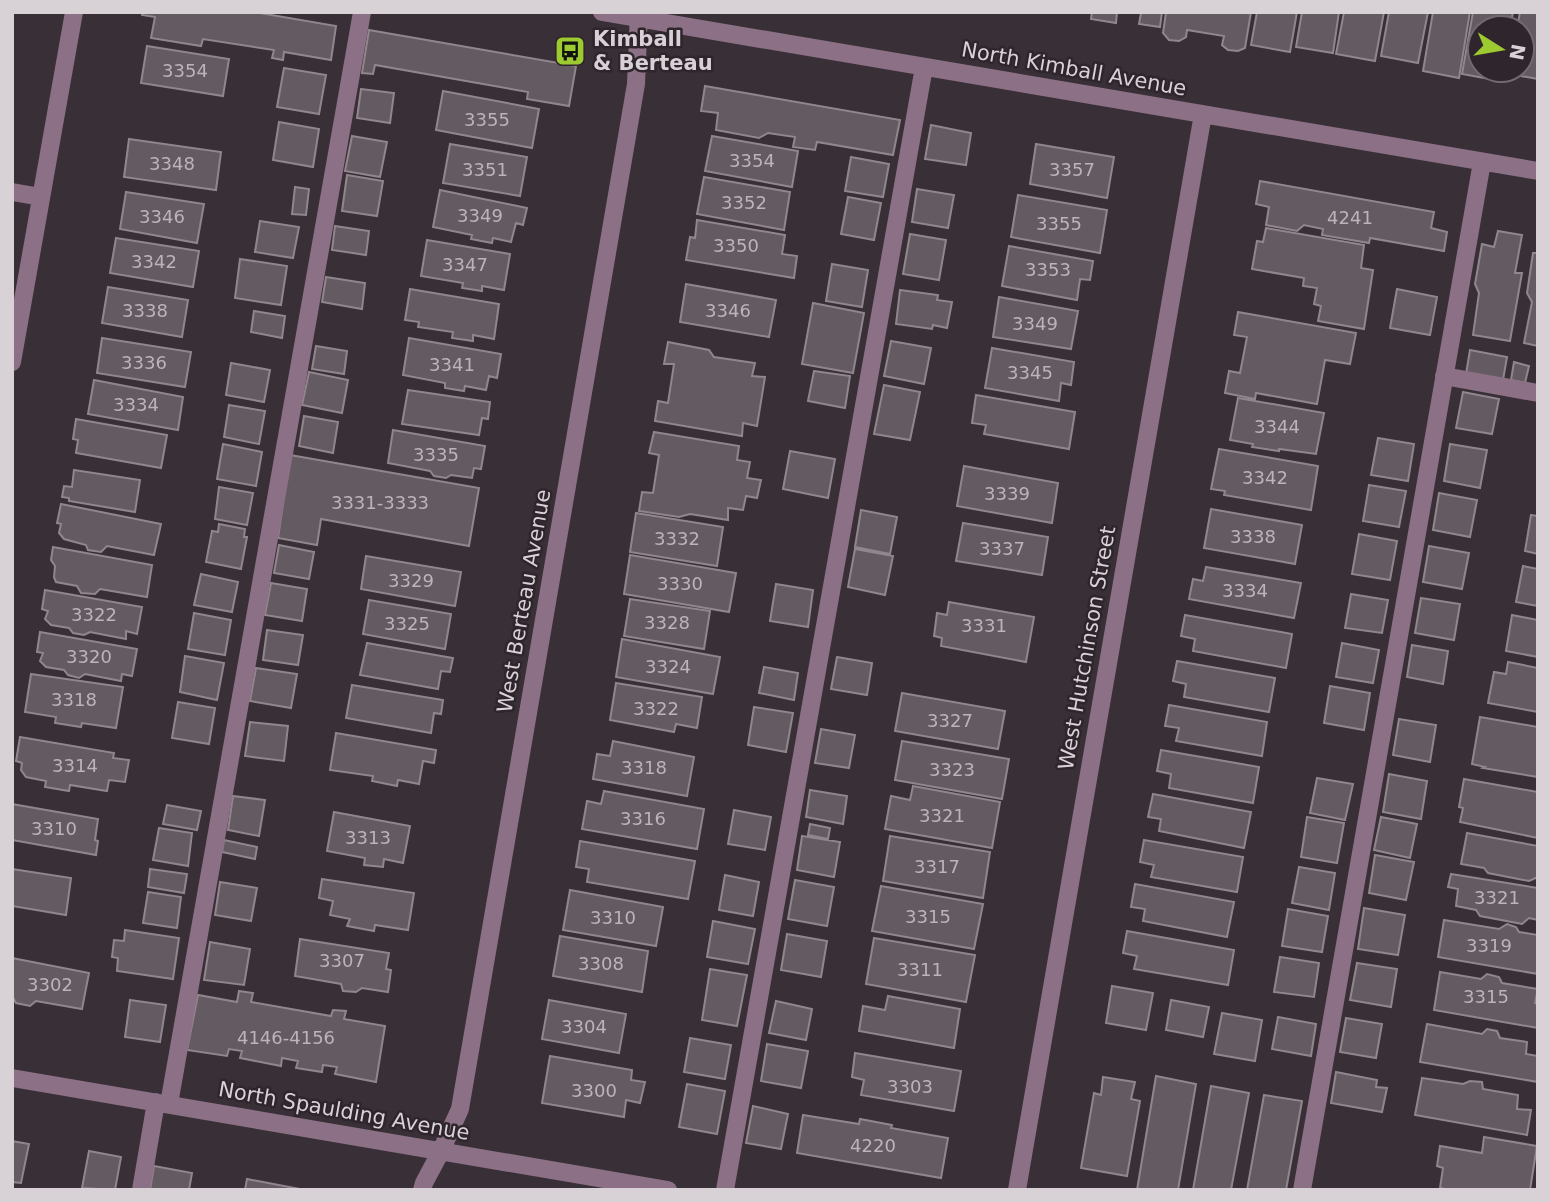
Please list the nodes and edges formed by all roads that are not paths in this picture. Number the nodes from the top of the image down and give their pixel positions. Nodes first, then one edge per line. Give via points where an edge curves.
1 (74, 12) edge
2 (362, 12) edge
3 (603, 12) edge
4 (639, 15) edge
5 (924, 67) junction
6 (1203, 114) junction
7 (1482, 162) junction
8 (1538, 171) edge
9 (12, 192) edge
10 (41, 197) junction
11 (12, 362) edge
12 (1444, 376) junction
13 (1538, 393) edge
14 (12, 1078) edge
15 (162, 1103) junction
16 (442, 1151) junction
17 (141, 1190) edge
18 (422, 1190) edge
19 (668, 1190) edge
20 (725, 1190) edge
21 (1017, 1190) edge
22 (1301, 1190) edge

1 - 10 street
2 - 15 street
3 - 4 street, North Kimball Avenue
4 - 5 street, North Kimball Avenue
4 - 16 street, West Berteau Avenue via 636,83 460,1109
5 - 6 street, North Kimball Avenue
5 - 20 street
6 - 7 street, North Kimball Avenue
6 - 21 street, West Hutchinson Street
7 - 8 street, North Kimball Avenue
7 - 12 street
9 - 10 street
10 - 11 street
12 - 13 street
12 - 22 street
14 - 15 street, North Spaulding Avenue
15 - 16 street, North Spaulding Avenue
15 - 17 street
16 - 18 street, West Berteau Avenue
16 - 19 street, North Spaulding Avenue

